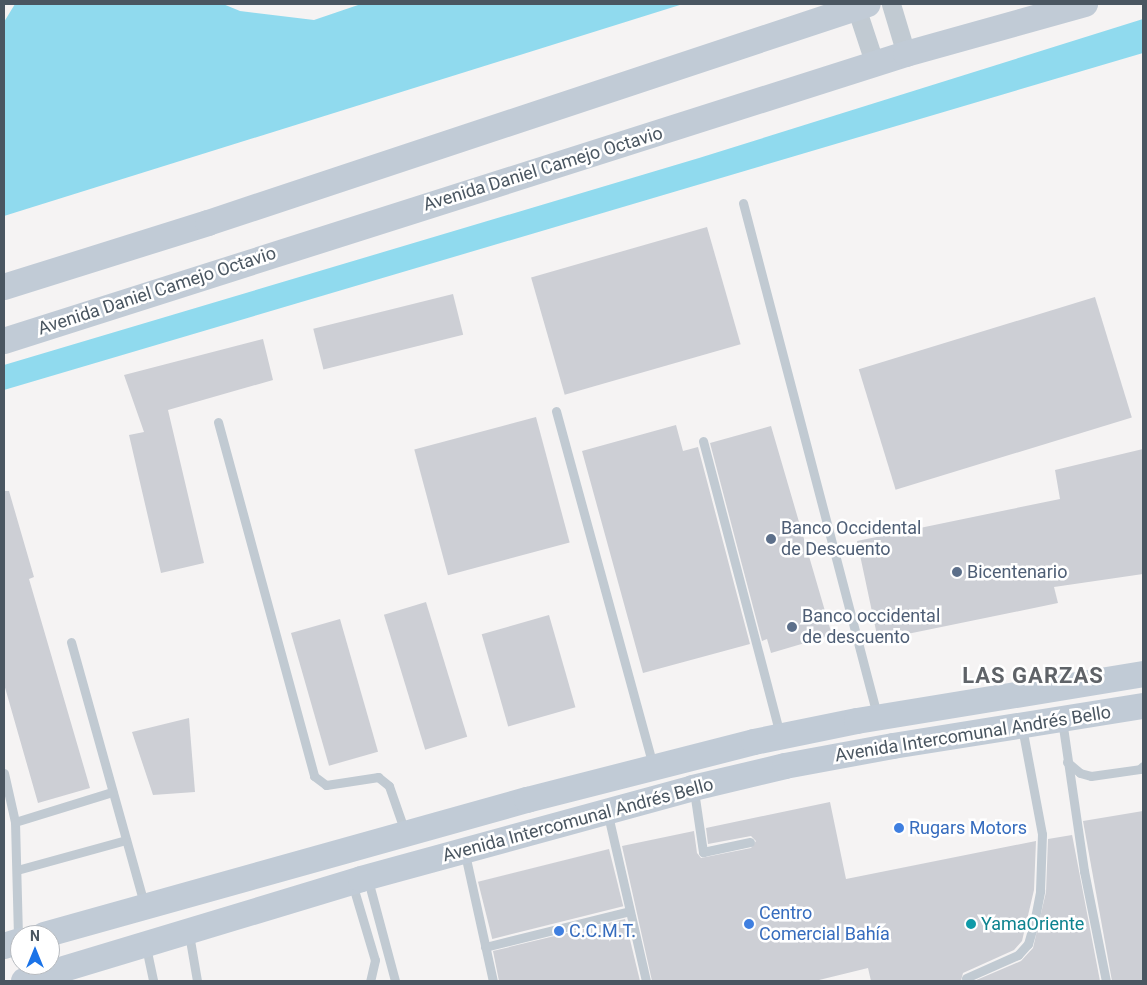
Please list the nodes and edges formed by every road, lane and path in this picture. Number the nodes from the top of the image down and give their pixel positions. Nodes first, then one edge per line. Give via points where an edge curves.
1 (891, 4) edge
2 (1085, 4) edge
3 (860, 5) edge
4 (906, 54) junction
5 (875, 65) junction
6 (744, 203) dead end
7 (4, 287) edge
8 (4, 341) edge
9 (556, 410) dead end
10 (218, 422) dead end
11 (703, 441) dead end
12 (71, 642) dead end
13 (1143, 674) edge
14 (1143, 706) edge
15 (878, 718) junction
16 (1062, 719) junction
17 (1022, 725) junction
18 (781, 736) junction
19 (1067, 762) junction
20 (1143, 766) edge
21 (654, 768) junction
22 (4, 774) edge
23 (693, 788) junction
24 (112, 792) junction
25 (607, 812) junction
26 (15, 822) junction
27 (406, 834) junction
28 (126, 840) junction
29 (750, 842) dead end
30 (464, 851) junction
31 (17, 870) junction
32 (360, 880) junction
33 (145, 907) junction
34 (630, 911) junction
35 (15, 925) edge
36 (60, 931) edge
37 (189, 934) junction
38 (146, 947) junction
39 (486, 947) junction
40 (966, 978) dead end
41 (24, 981) edge
42 (153, 981) edge
43 (197, 981) edge
44 (370, 981) edge
45 (394, 981) edge
46 (493, 981) edge
47 (646, 981) edge
48 (1106, 981) edge

1 - 4 street
2 - 4 main road, Avenida Daniel Camejo Octavio
3 - 5 street
3 - 7 main road via 208,223
4 - 5 main road, Avenida Daniel Camejo Octavio
5 - 8 main road, Avenida Daniel Camejo Octavio
6 - 15 lane
9 - 21 lane
10 - 27 lane via 314,776 326,786 378,777 389,786
11 - 18 lane
12 - 24 lane
13 - 15 main road, Avenida Intercomunal Andrés Bello
14 - 16 main road, Avenida Intercomunal Andrés Bello
15 - 18 main road, Avenida Intercomunal Andrés Bello
16 - 17 main road, Avenida Intercomunal Andrés Bello
16 - 19 lane
17 - 23 main road, Avenida Intercomunal Andrés Bello via 785,766
17 - 40 lane via 1042,834 1040,891 1034,924 1028,944 1018,955
18 - 21 main road, Avenida Intercomunal Andrés Bello
19 - 20 lane via 1080,773 1091,776 1140,770
19 - 48 lane
21 - 27 main road, Avenida Intercomunal Andrés Bello
22 - 26 lane
23 - 25 main road, Avenida Intercomunal Andrés Bello
23 - 29 lane via 703,852
24 - 26 lane
24 - 28 lane
25 - 30 main road, Avenida Intercomunal Andrés Bello
25 - 34 lane
26 - 31 lane
27 - 33 main road, Avenida Intercomunal Andrés Bello
28 - 31 lane
28 - 33 lane
30 - 32 main road, Avenida Intercomunal Andrés Bello
30 - 39 lane
31 - 35 lane
32 - 37 main road, Avenida Intercomunal Andrés Bello
32 - 44 lane via 375,960
32 - 45 lane
33 - 36 main road, Avenida Intercomunal Andrés Bello
34 - 39 lane
34 - 47 lane
37 - 38 main road, Avenida Intercomunal Andrés Bello
37 - 43 lane
38 - 41 main road, Avenida Intercomunal Andrés Bello
38 - 42 lane
39 - 46 lane

